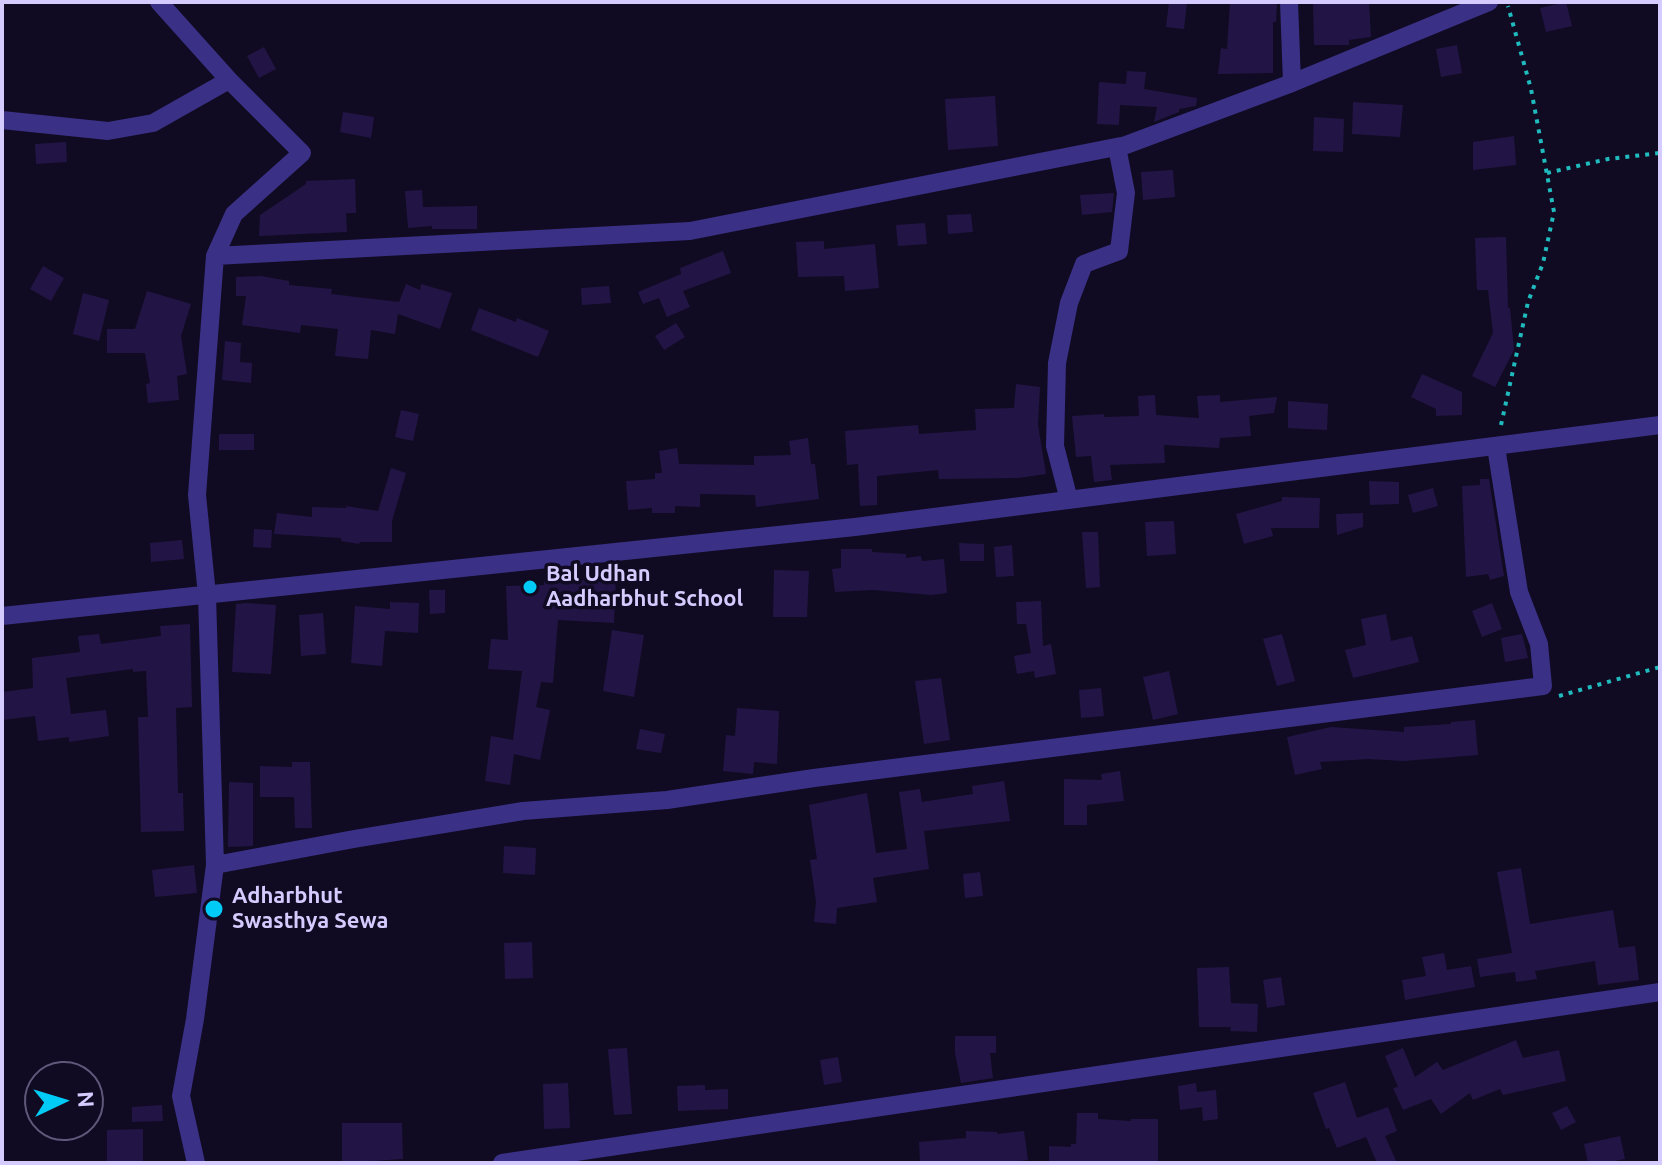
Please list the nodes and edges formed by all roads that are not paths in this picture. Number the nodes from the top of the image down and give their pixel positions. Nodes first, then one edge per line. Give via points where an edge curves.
1 (159, 2) edge
2 (1289, 2) edge
3 (1489, 2) edge
4 (229, 80) junction
5 (1292, 83) junction
6 (2, 120) edge
7 (1117, 147) junction
8 (215, 256) junction
9 (1660, 425) edge
10 (1496, 447) junction
11 (1069, 500) junction
12 (207, 595) junction
13 (2, 616) edge
14 (215, 865) junction
15 (1660, 992) edge
16 (196, 1163) edge
17 (502, 1163) edge

1 - 4 street
2 - 5 street
3 - 5 street
4 - 6 street via 153,123 108,131
4 - 8 street via 302,153 234,214
5 - 7 street
7 - 8 street via 690,231
7 - 11 street via 1126,193 1119,251 1084,264 1069,303 1057,363 1055,446
8 - 12 street via 197,495
9 - 10 street
10 - 11 street
10 - 14 street via 1519,592 1539,644 1543,686 667,800 523,811
11 - 12 street
12 - 13 street
12 - 14 street
14 - 16 street via 181,1096
15 - 17 street

